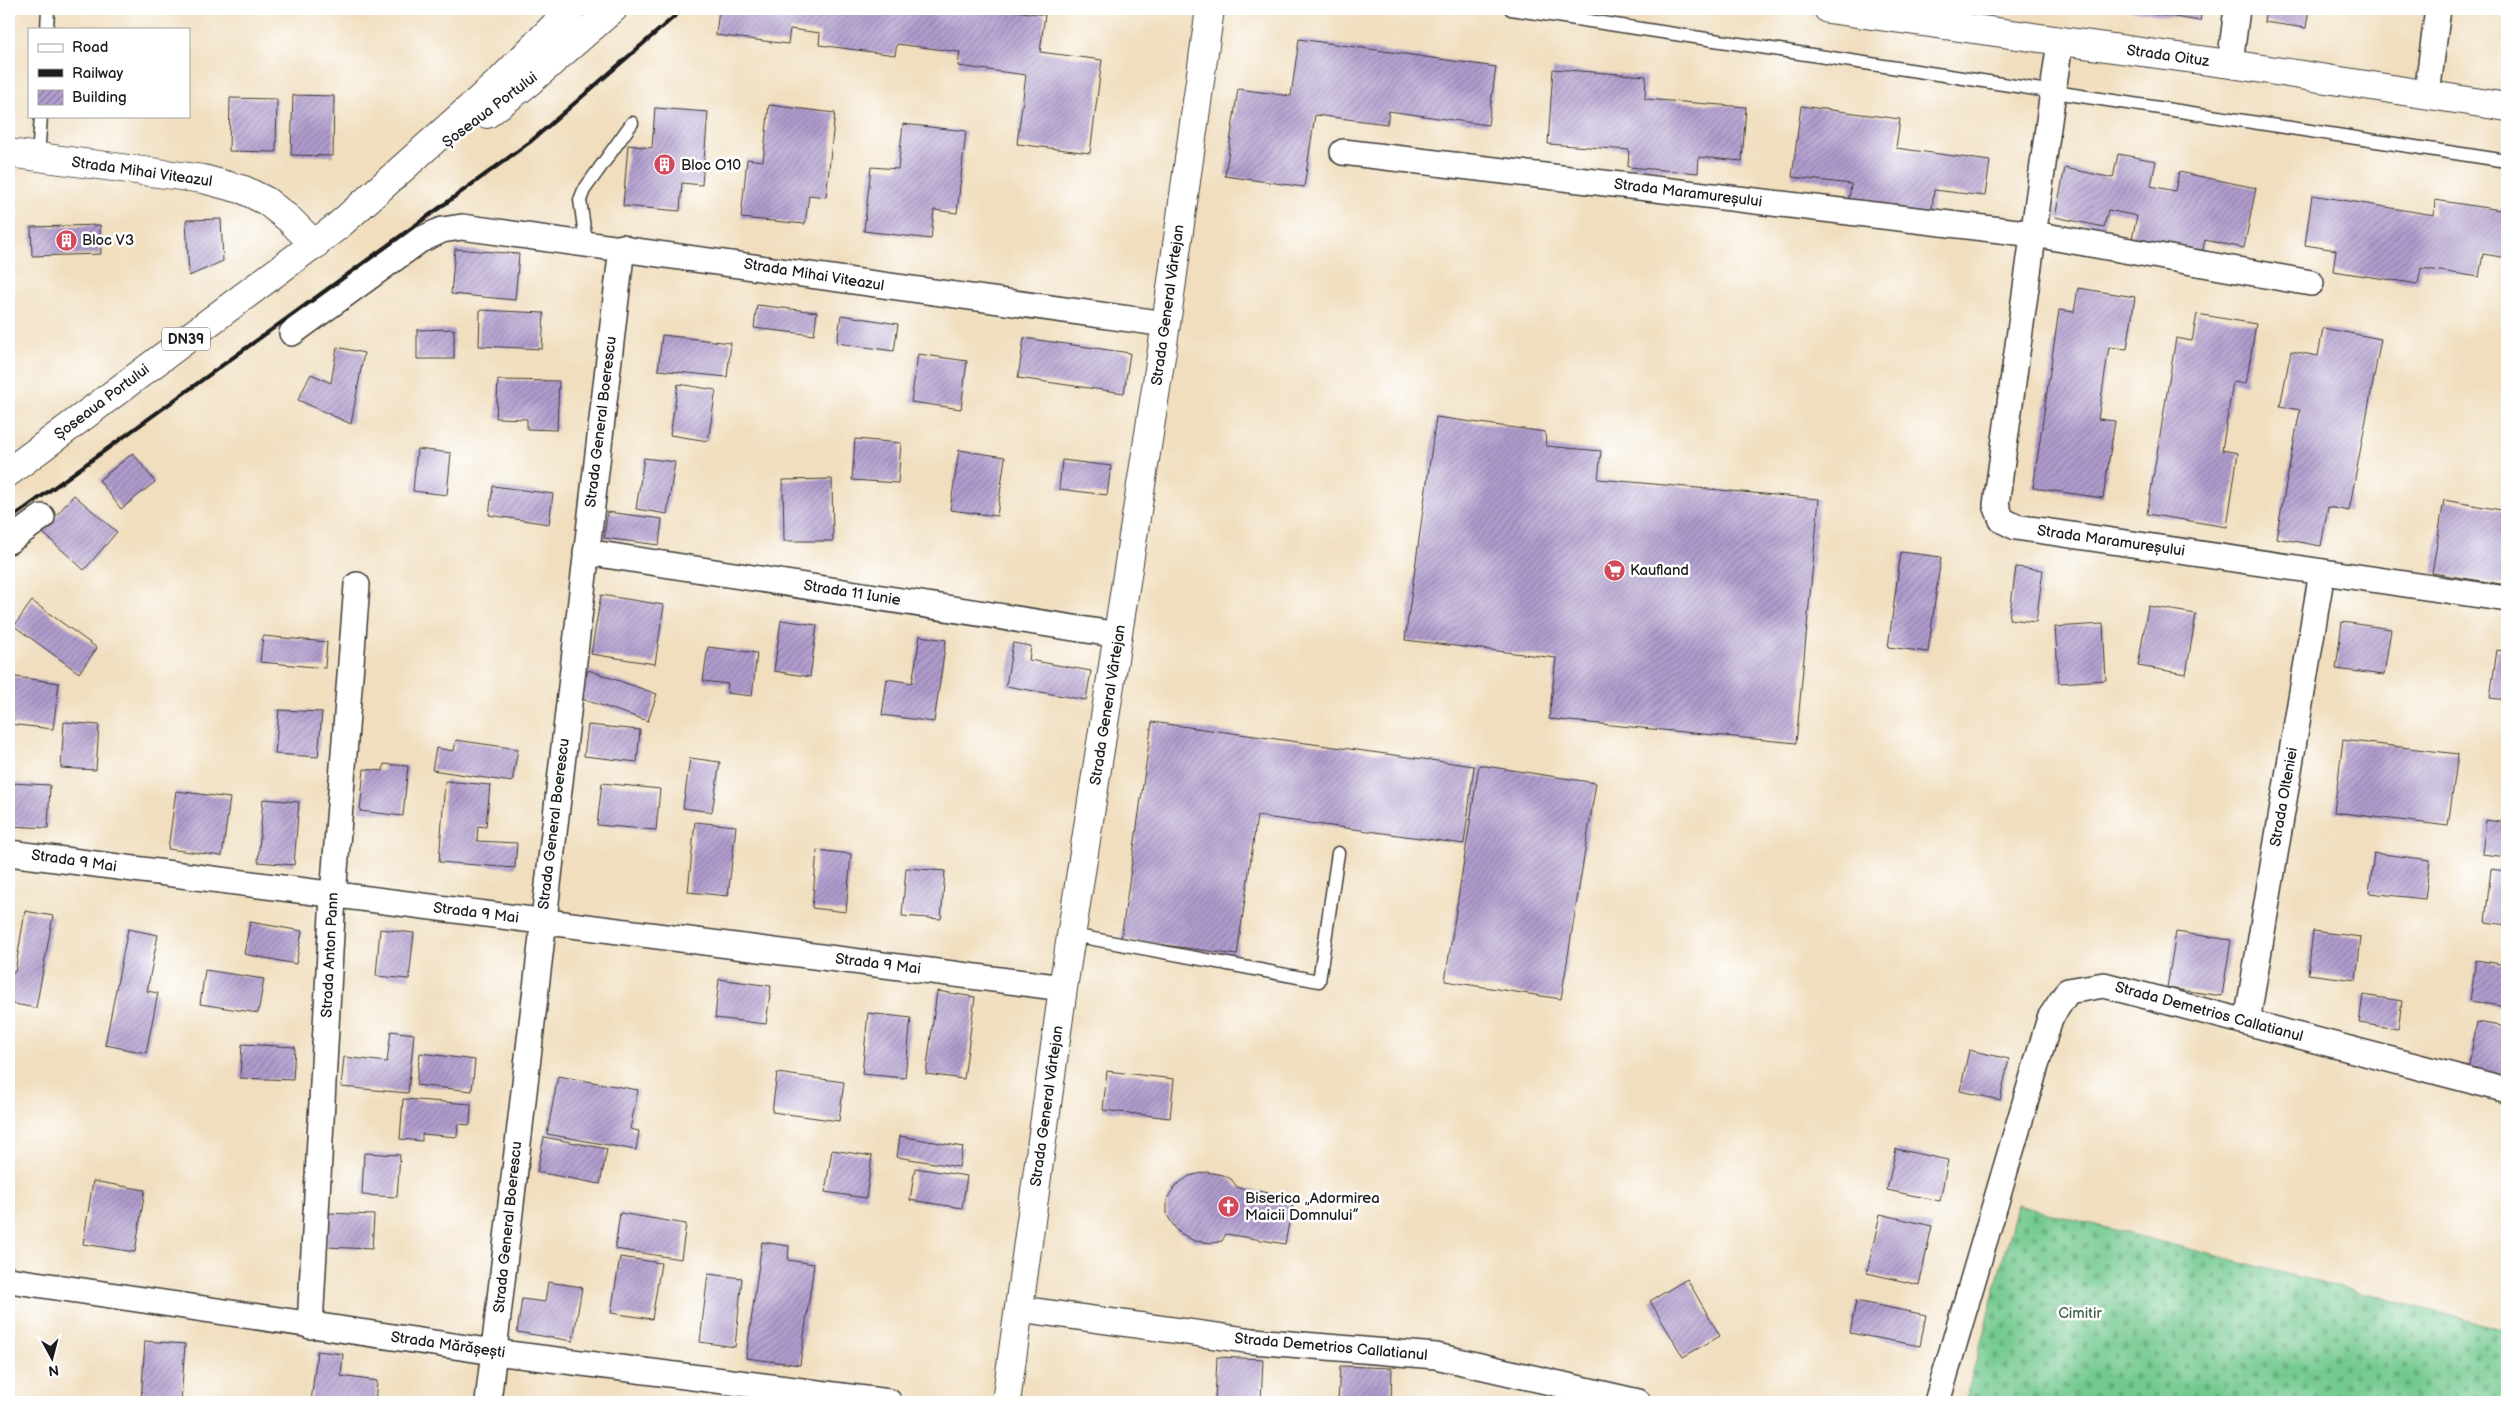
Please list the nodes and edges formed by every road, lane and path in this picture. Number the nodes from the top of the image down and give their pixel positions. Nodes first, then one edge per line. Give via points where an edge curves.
1 (48, 9) edge
2 (571, 9) edge
3 (613, 9) edge
4 (1210, 9) edge
5 (1511, 9) edge
6 (1828, 9) edge
7 (2237, 9) edge
8 (2438, 9) edge
9 (47, 28) edge
10 (2060, 41) junction
11 (2230, 64) junction
12 (2054, 92) junction
13 (2427, 94) junction
14 (2507, 107) edge
15 (41, 118) edge
16 (632, 123) dead end
17 (1343, 152) dead end
18 (9, 153) edge
19 (38, 157) junction
20 (2507, 161) edge
21 (363, 205) junction
22 (2034, 234) junction
23 (586, 242) junction
24 (315, 245) junction
25 (622, 247) junction
26 (2311, 283) dead end
27 (1166, 324) junction
28 (292, 334) dead end
29 (9, 472) edge
30 (42, 517) dead end
31 (9, 541) edge
32 (586, 552) junction
33 (2322, 572) junction
34 (357, 584) dead end
35 (2507, 599) edge
36 (1119, 634) junction
37 (9, 852) edge
38 (1338, 853) dead end
39 (333, 896) junction
40 (543, 921) junction
41 (1072, 934) junction
42 (1063, 988) junction
43 (2246, 1022) junction
44 (2507, 1090) edge
45 (9, 1280) edge
46 (1020, 1309) junction
47 (310, 1326) junction
48 (494, 1352) junction
49 (488, 1402) edge
50 (889, 1402) edge
51 (1006, 1402) edge
52 (1638, 1402) edge
53 (1937, 1402) edge

1 - 9 lane
2 - 21 main road, Șoseaua Portului / DN39 via 500,81
3 - 21 main road, Șoseaua Portului / DN39 via 529,82
4 - 27 main road, Strada General Vârtejan
5 - 12 lane
6 - 10 main road, Strada Oituz
7 - 11 street
8 - 13 street
10 - 11 main road, Strada Oituz
10 - 12 street, Strada Maramureșului
11 - 13 main road, Strada Oituz
12 - 20 lane
12 - 22 street, Strada Maramureșului
13 - 14 main road, Strada Oituz
15 - 19 lane
16 - 23 lane via 580,200
17 - 22 street, Strada Maramureșului
18 - 19 main road, Strada Mihai Viteazul
19 - 24 main road, Strada Mihai Viteazul via 203,179 244,190 266,201
21 - 24 main road, Șoseaua Portului / DN39
22 - 26 street, Strada Maramureșului
22 - 33 street, Strada Maramureșului via 1996,505 2002,520 2016,527
23 - 25 street, Strada Mihai Viteazul
23 - 28 street, Strada Mihai Viteazul via 462,227 442,230 420,240
24 - 29 main road, Șoseaua Portului / DN39
25 - 27 street, Strada Mihai Viteazul via 862,284
25 - 32 street, Strada General Boerescu
27 - 36 main road, Strada General Vârtejan
30 - 31 street
32 - 36 street, Strada 11 Iunie
32 - 40 street, Strada General Boerescu
33 - 35 street, Strada Maramureșului
33 - 43 street, Strada Olteniei
34 - 39 street, Strada Anton Pann
36 - 41 main road, Strada General Vârtejan
37 - 39 street, Strada 9 Mai
38 - 41 lane via 1319,981
39 - 40 street, Strada 9 Mai
39 - 47 street, Strada Anton Pann
40 - 42 street, Strada 9 Mai
40 - 48 street, Strada General Boerescu
41 - 42 main road, Strada General Vârtejan
42 - 46 main road, Strada General Vârtejan
43 - 44 street, Strada Demetrios Callatianul
43 - 53 street, Strada Demetrios Callatianul via 2104,985 2068,992 2050,1018
45 - 47 street, Strada Mărășești
46 - 51 main road, Strada General Vârtejan
46 - 52 street, Strada Demetrios Callatianul via 1253,1341 1436,1356
47 - 48 street, Strada Mărășești
48 - 49 street, Strada General Boerescu
48 - 50 street, Strada Mărășești

